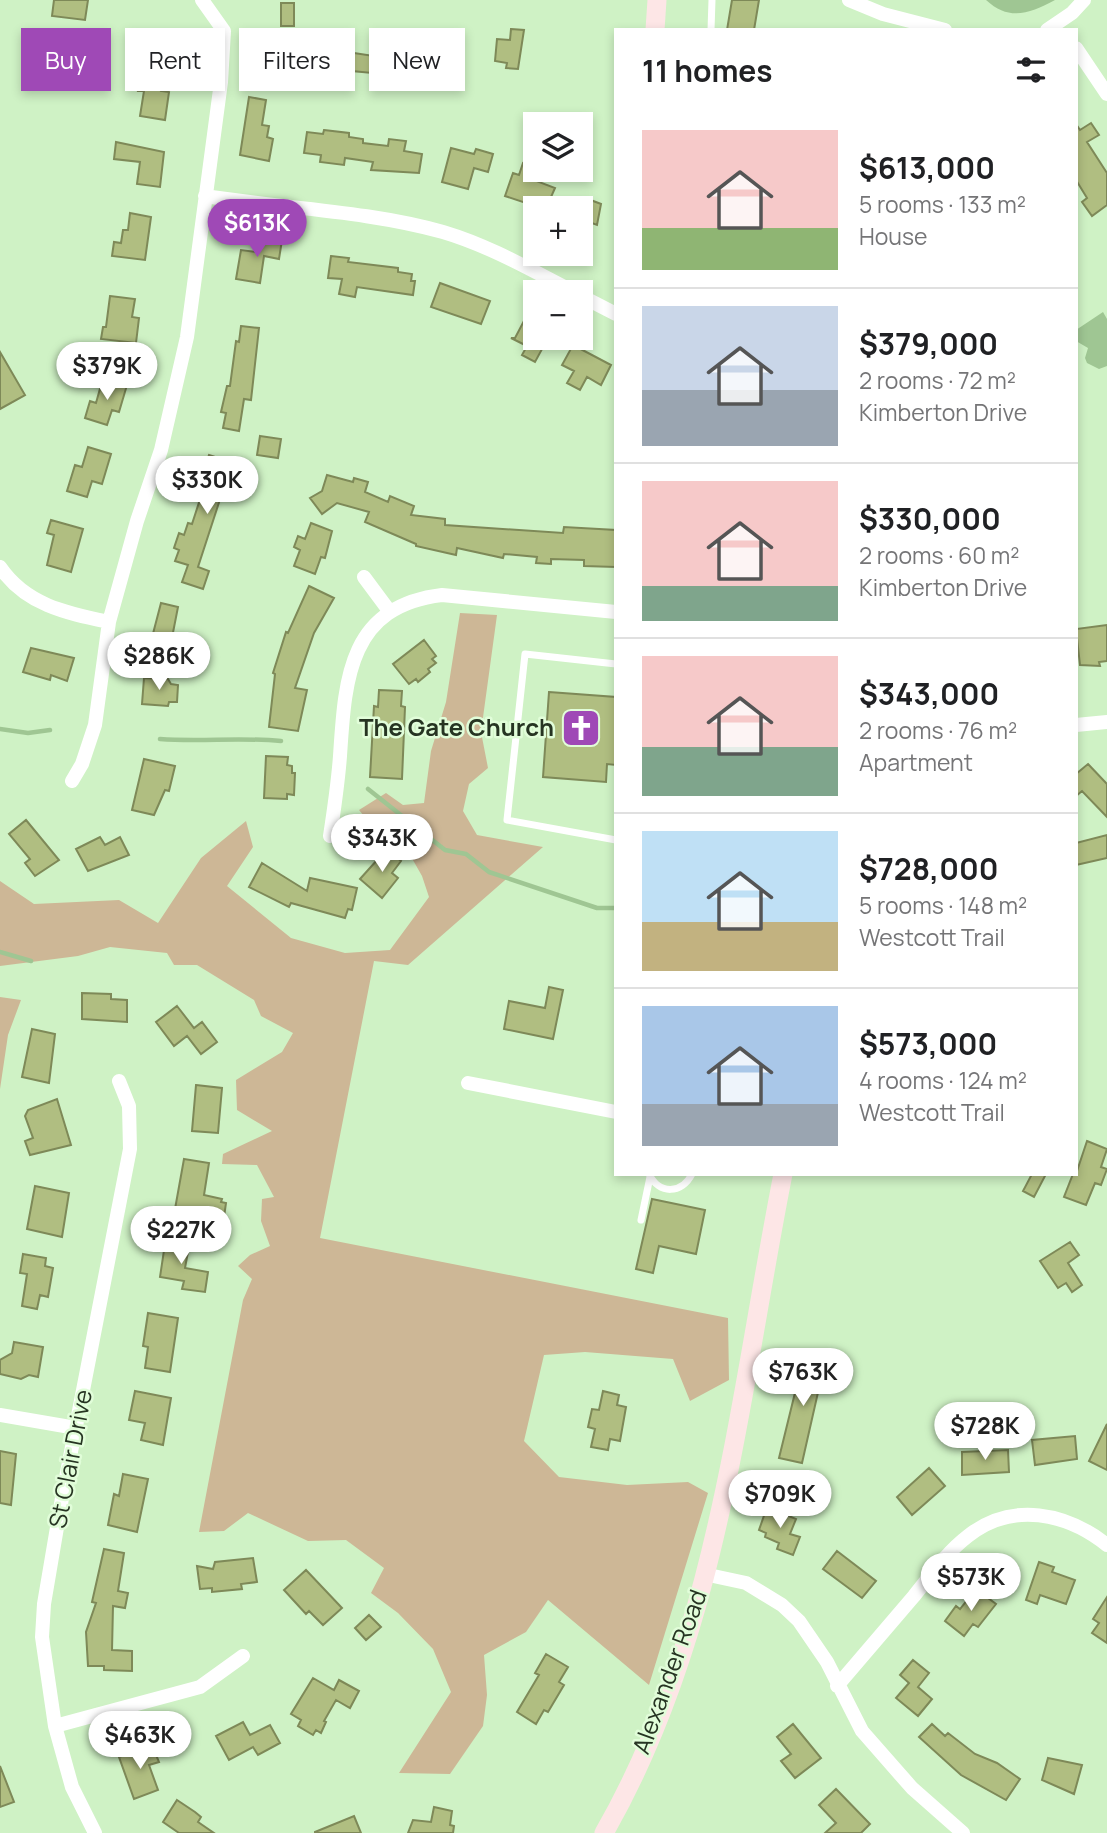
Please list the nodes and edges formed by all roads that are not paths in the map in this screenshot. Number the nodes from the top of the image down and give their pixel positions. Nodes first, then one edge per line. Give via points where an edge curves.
1 (202, 0) edge
2 (657, 0) edge
3 (712, 0) edge
4 (849, 0) edge
5 (1084, 0) edge
6 (1057, 27) edge
7 (655, 28) edge
8 (711, 28) edge
9 (937, 28) edge
10 (1078, 51) edge
11 (1107, 94) edge
12 (205, 196) junction
13 (551, 280) edge
14 (593, 302) edge
15 (614, 313) edge
16 (0, 567) edge
17 (364, 577) dead end
18 (390, 612) junction
19 (614, 612) edge
20 (108, 622) junction
21 (614, 664) edge
22 (1107, 722) edge
23 (1078, 725) edge
24 (72, 781) dead end
25 (330, 836) dead end
26 (614, 839) edge
27 (119, 1081) dead end
28 (468, 1083) dead end
29 (614, 1112) edge
30 (649, 1176) edge
31 (691, 1176) edge
32 (783, 1176) edge
33 (640, 1220) dead end
34 (0, 1415) edge
35 (76, 1429) junction
36 (1107, 1545) edge
37 (704, 1574) junction
38 (243, 1656) dead end
39 (837, 1686) junction
40 (55, 1726) junction
41 (95, 1833) edge
42 (604, 1833) edge
43 (963, 1833) edge

1 - 12 street via 224,32
2 - 7 street
3 - 8 lane
4 - 9 street
5 - 6 street
10 - 11 street
12 - 13 street via 441,232 512,259
12 - 20 street via 176,395
14 - 15 street
16 - 20 street via 36,601
17 - 18 street
18 - 19 street via 423,597 442,595
18 - 25 street via 366,637 349,667
20 - 24 street via 95,725
21 - 26 lane via 525,654 507,820
22 - 23 street
27 - 35 street, St Clair Drive via 129,1106 130,1149
28 - 29 street
30 - 31 lane via 660,1188 676,1190
30 - 33 lane
32 - 37 street, Alexander Road via 735,1439
34 - 35 street
35 - 40 street, St Clair Drive via 44,1604 44,1671
36 - 39 street via 1082,1527 1054,1516 1015,1515 976,1530 953,1549
37 - 39 street via 746,1583 782,1605 815,1642
37 - 42 street, Alexander Road via 664,1700
38 - 40 street via 200,1687
39 - 43 street via 886,1762
40 - 41 street, St Clair Drive via 72,1787

